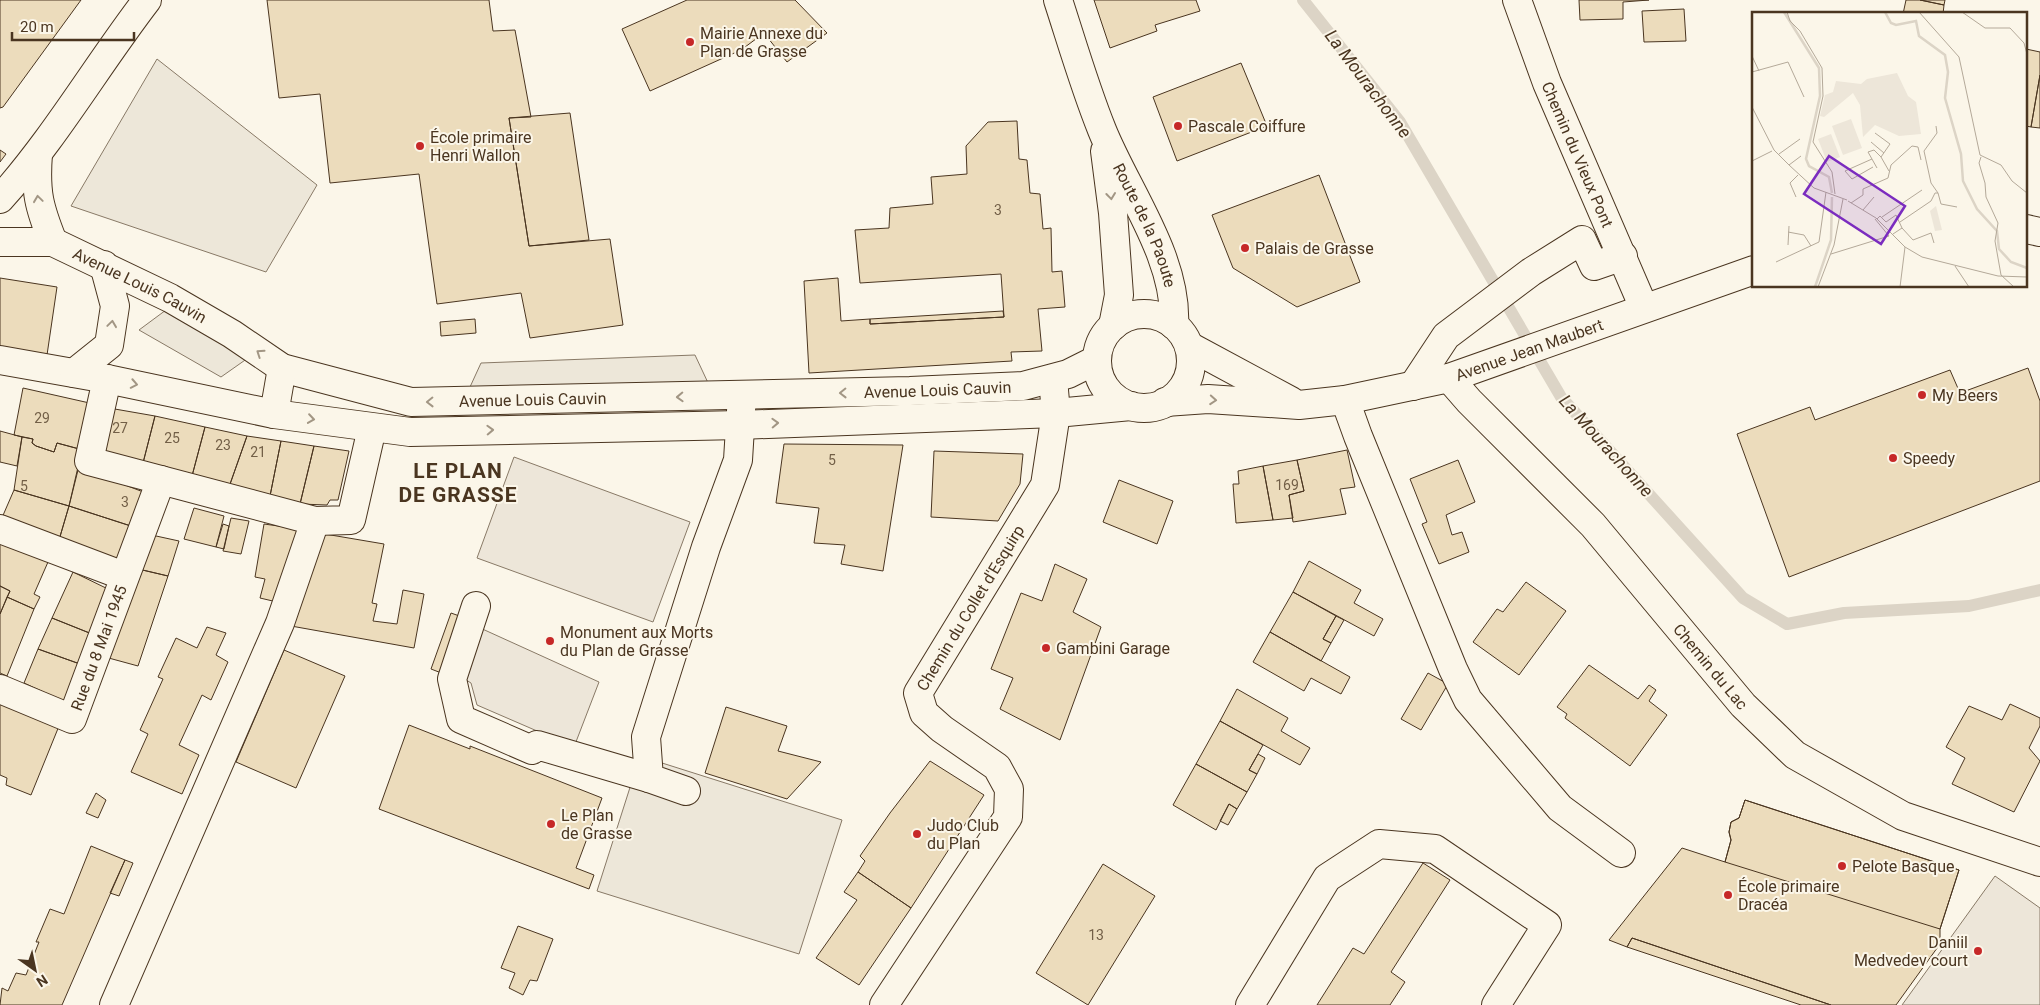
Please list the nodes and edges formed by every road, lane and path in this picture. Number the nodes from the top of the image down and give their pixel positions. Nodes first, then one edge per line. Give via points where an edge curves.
1 (147, 0) edge
2 (1058, 0) edge
3 (1517, 0) edge
4 (1102, 130) junction
5 (38, 154) junction
6 (0, 199) edge
7 (0, 242) edge
8 (53, 242) junction
9 (1623, 256) junction
10 (104, 265) junction
11 (1752, 271) edge
12 (1644, 308) junction
13 (1113, 326) junction
14 (1181, 336) junction
15 (0, 360) edge
16 (1096, 360) junction
17 (282, 368) junction
18 (74, 373) junction
19 (1052, 378) junction
20 (1449, 378) junction
21 (107, 379) junction
22 (1413, 386) junction
23 (742, 395) junction
24 (1346, 400) junction
25 (1165, 402) junction
26 (1299, 405) junction
27 (1131, 406) junction
28 (274, 414) junction
29 (1056, 414) junction
30 (740, 425) junction
31 (372, 428) junction
32 (161, 480) junction
33 (315, 521) junction
34 (0, 528) edge
35 (124, 576) junction
36 (476, 606) dead end
37 (0, 689) edge
38 (649, 778) junction
39 (686, 791) dead end
40 (1621, 853) dead end
41 (2040, 862) edge
42 (114, 1005) edge
43 (884, 1005) edge
44 (1250, 1005) edge
45 (1496, 1005) edge

1 - 5 street
2 - 4 street, Route de la Paoute
3 - 9 street, Chemin du Vieux Pont via 1547,83
4 -> 13 street, Route de la Paoute via 1119,295
4 - 14 street, Route de la Paoute via 1148,226 1172,288
5 - 6 street
8 -> 5 street via 39,207 36,181
7 - 8 street, Avenue Louis Cauvin
8 - 10 street, Avenue Louis Cauvin
9 - 12 street, Chemin du Vieux Pont
9 - 22 street via 1594,266 1582,240 1531,272 1446,336
17 -> 10 street, Avenue Louis Cauvin via 170,298
18 -> 10 street via 110,345 115,306
11 - 12 street, Avenue Jean Maubert
12 - 20 street, Avenue Jean Maubert
13 - 14 street via 1136,314 1163,318
13 - 16 street via 1101,341
14 - 25 street via 1189,372 1184,384
14 - 26 street
15 - 18 street, Avenue Louis Cauvin
16 - 19 street, Avenue Louis Cauvin
16 - 27 street via 1106,389
23 -> 17 street, Avenue Louis Cauvin via 411,402
17 - 28 street
18 - 21 street, Avenue Louis Cauvin
19 -> 23 street, Avenue Louis Cauvin via 1014,387
19 - 29 street, Chemin du Collet d'Esquirp
20 - 22 street, Avenue Jean Maubert
20 - 41 street, Chemin du Lac via 1593,525 1743,705 1795,755 1904,816
21 -> 28 street, Avenue Louis Cauvin
21 - 32 street via 88,461
22 - 24 street, Avenue Jean Maubert
23 - 30 street
24 - 26 street, Avenue Jean Maubert
24 - 40 street via 1361,445 1468,700 1560,808
25 -> 26 street, Avenue Jean Maubert via 1208,399
25 - 27 street via 1143,408
27 - 29 street, Avenue Louis Cauvin
28 -> 31 street, Avenue Louis Cauvin
30 -> 29 street, Avenue Louis Cauvin
29 - 43 street, Chemin du Collet d'Esquirp via 1045,485 918,693 924,713 942,730 997,768 1009,789 1008,818
31 -> 30 street, Avenue Louis Cauvin via 410,432
30 - 38 street via 738,460 706,547 646,738
31 - 33 street via 351,520
32 - 33 street
32 - 35 street, Rue du 8 Mai 1945
33 - 42 street via 280,623
34 - 35 street
35 - 37 street, Rue du 8 Mai 1945 via 72,719
36 - 38 street via 452,679 461,719 532,750 537,745
38 - 39 street
44 - 45 street via 1327,878 1379,844 1435,849 1547,925

